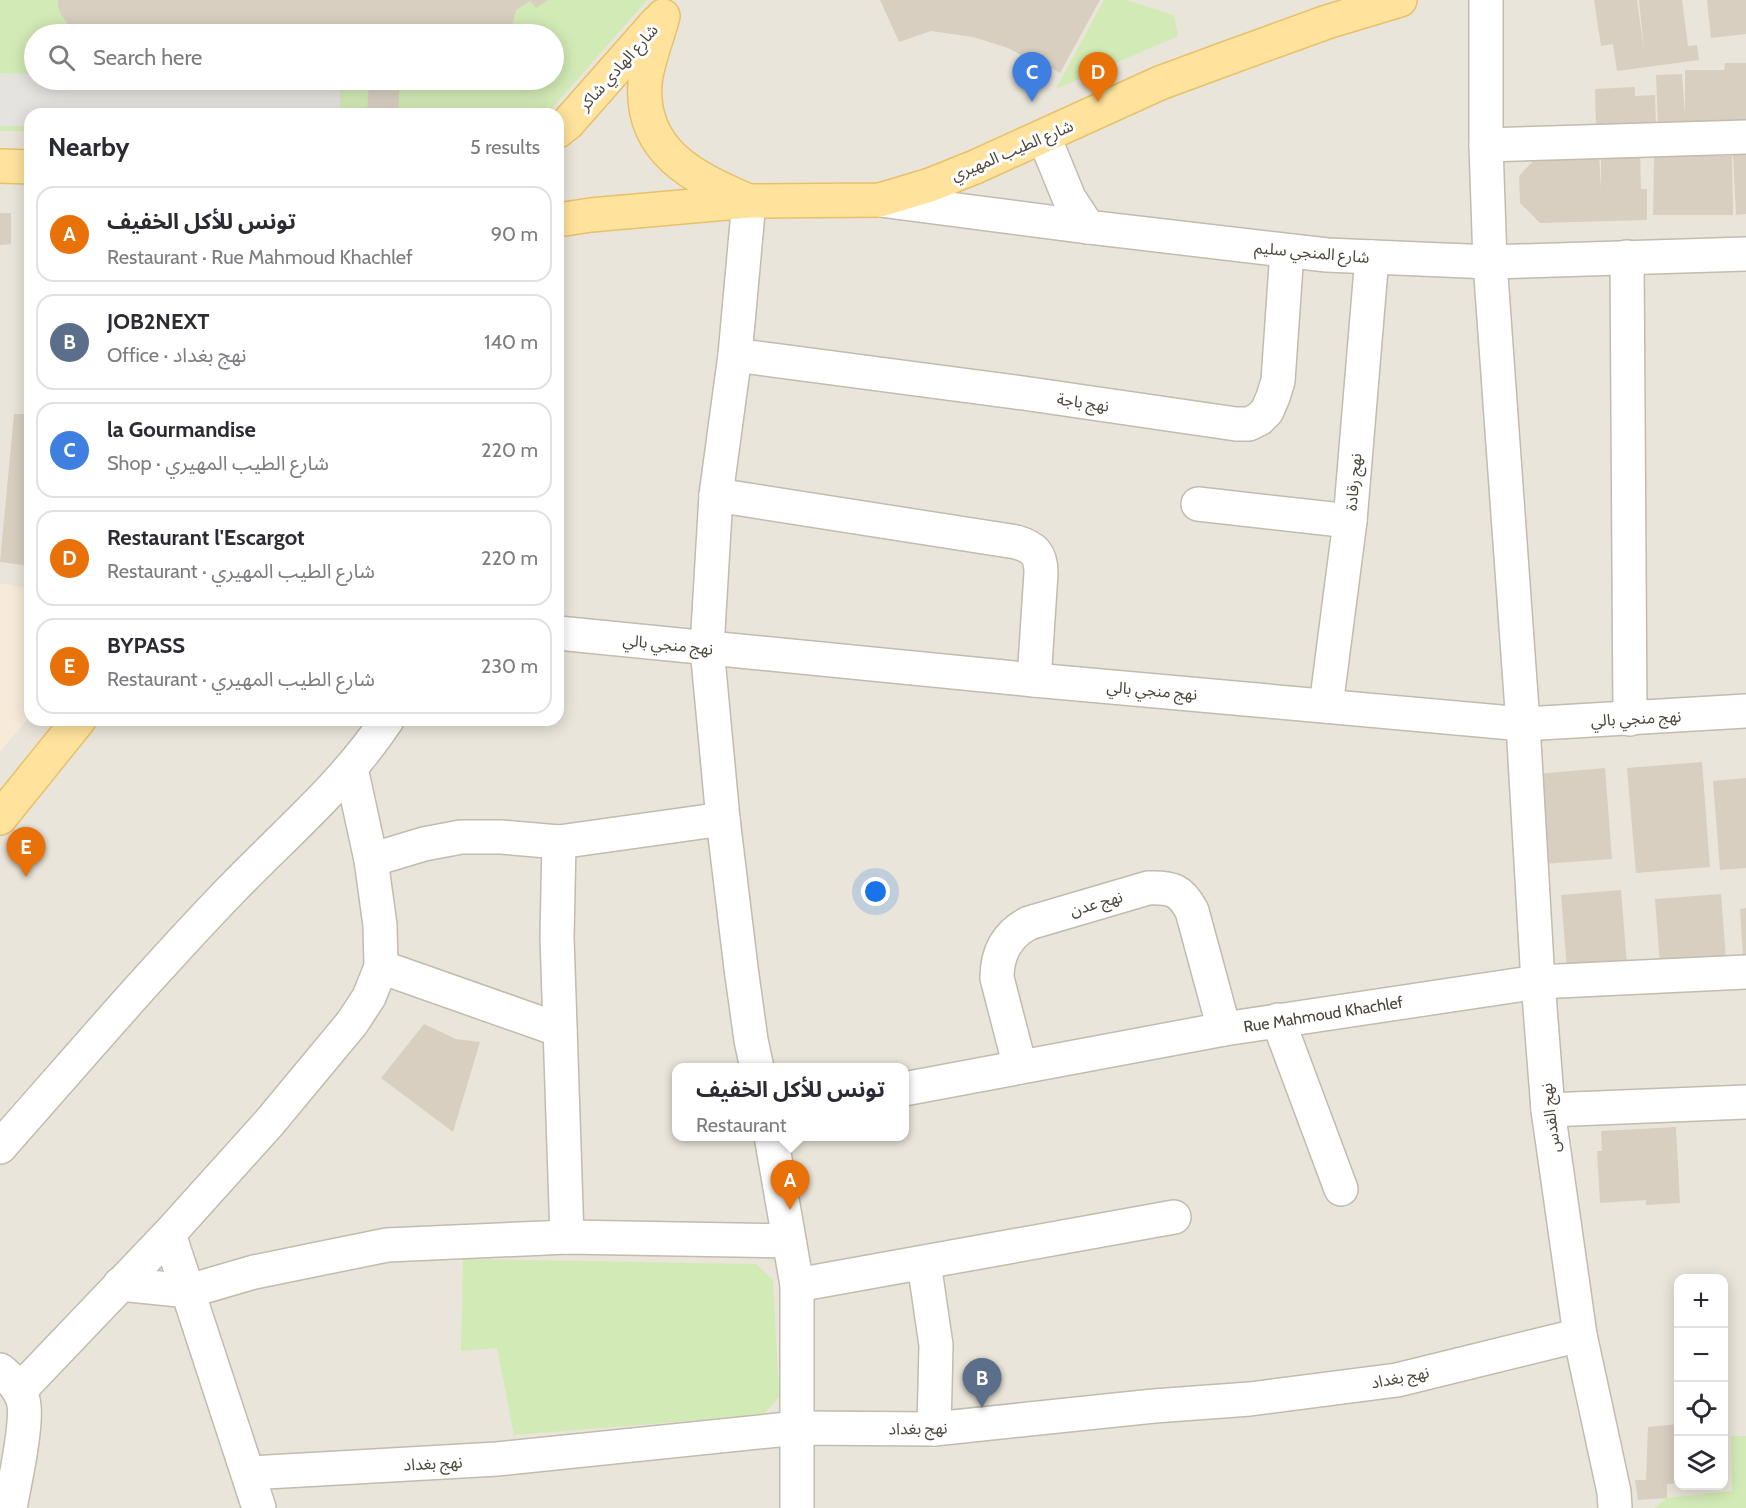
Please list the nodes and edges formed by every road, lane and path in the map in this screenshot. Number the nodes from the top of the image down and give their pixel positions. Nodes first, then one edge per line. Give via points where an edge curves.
1 (1400, 0) edge
2 (1486, 0) edge
3 (670, 8) edge
4 (564, 126) edge
5 (1044, 137) junction
6 (1746, 137) edge
7 (1486, 145) junction
8 (0, 166) edge
9 (24, 167) edge
10 (880, 200) junction
11 (749, 201) junction
12 (564, 219) edge
13 (1088, 227) junction
14 (1287, 251) junction
15 (1746, 254) edge
16 (1372, 257) junction
17 (1627, 257) junction
18 (1490, 262) junction
19 (735, 355) junction
20 (716, 495) junction
21 (1198, 504) dead end
22 (1350, 521) junction
23 (564, 634) edge
24 (707, 648) junction
25 (1034, 680) junction
26 (1326, 706) junction
27 (1746, 711) edge
28 (1630, 718) junction
29 (1523, 724) junction
30 (74, 726) edge
31 (382, 726) edge
32 (351, 768) junction
33 (0, 818) edge
34 (723, 819) junction
35 (559, 842) junction
36 (371, 860) junction
37 (381, 967) junction
38 (1746, 972) edge
39 (1538, 982) junction
40 (1278, 1020) junction
41 (1224, 1029) junction
42 (560, 1030) junction
43 (756, 1063) edge
44 (1020, 1067) junction
45 (909, 1088) edge
46 (1746, 1102) edge
47 (1548, 1110) junction
48 (772, 1141) edge
49 (0, 1147) edge
50 (1341, 1189) dead end
51 (1174, 1217) dead end
52 (169, 1234) junction
53 (567, 1237) junction
54 (788, 1241) junction
55 (924, 1263) junction
56 (120, 1284) junction
57 (797, 1285) junction
58 (189, 1291) junction
59 (1580, 1335) junction
60 (9, 1381) edge
61 (798, 1428) junction
62 (934, 1429) junction
63 (249, 1473) junction
64 (10, 1508) edge
65 (259, 1508) edge
66 (797, 1508) edge
67 (1615, 1508) edge

1 - 5 main road, شارع الطيب المهيري via 1225,58
2 - 7 street, نهج القدس
3 - 4 main road, شارع الهادي شاكر
3 - 11 main road via 645,81 645,107 652,127 674,160 690,173
5 - 10 main road, شارع الطيب المهيري via 930,185
5 - 13 street via 1069,198
6 - 7 street
7 - 18 street, نهج القدس
8 - 9 main road
10 - 11 main road, شارع الطيب المهيري
10 - 13 street, شارع المنجي سليم
11 - 12 main road, شارع الطيب المهيري
11 - 19 street
13 - 14 street, شارع المنجي سليم
14 - 16 street, شارع المنجي سليم
14 - 19 street, نهج باجة via 1278,381 1267,411 1249,424
15 - 17 street, شارع المنجي سليم
16 - 18 street, شارع المنجي سليم
16 - 22 street, نهج رقادة
17 - 18 street, شارع المنجي سليم
17 - 28 street
18 - 29 street, نهج القدس
19 - 20 street
20 - 24 street
20 - 25 street via 1030,546 1041,561
21 - 22 street
22 - 26 street, نهج رقادة
23 - 24 street, نهج منجي بالي
24 - 25 street, نهج منجي بالي
24 - 34 street
25 - 26 street, نهج منجي بالي
26 - 29 street, نهج منجي بالي
27 - 28 street, نهج منجي بالي
28 - 29 street, نهج منجي بالي
29 - 39 street, نهج القدس
30 - 33 main road
31 - 32 street
32 - 36 street
32 - 49 street via 230,891
34 - 35 street
34 - 43 street
35 - 36 street via 461,837
35 - 42 street
36 - 37 street
37 - 42 street
37 - 52 street via 369,997 352,1023 270,1123
38 - 39 street, Rue Mahmoud Khachlef
39 - 40 street, Rue Mahmoud Khachlef
39 - 47 street, نهج القدس
40 - 41 street, Rue Mahmoud Khachlef
40 - 50 street
41 - 44 street, Rue Mahmoud Khachlef
41 - 44 street, نهج عدن via 1185,898 1175,890 1148,888 1029,923 1016,929 1007,940 997,965 998,978
42 - 53 street
44 - 45 street, Rue Mahmoud Khachlef
46 - 47 street
47 - 59 street, نهج القدس
48 - 54 street
51 - 55 street
52 - 56 street
52 - 58 street
53 - 54 street
53 - 58 street via 387,1245 254,1272
54 - 57 street
55 - 57 street
55 - 62 street via 936,1345
56 - 58 street
56 - 60 street
57 - 61 street
58 - 63 street
59 - 62 street, نهج بغداد via 1397,1380 1250,1399
59 - 67 street, نهج القدس
60 - 64 street via 23,1402 24,1414
61 - 62 street, نهج بغداد
61 - 63 street, نهج بغداد via 497,1459
61 - 66 street
63 - 65 street

